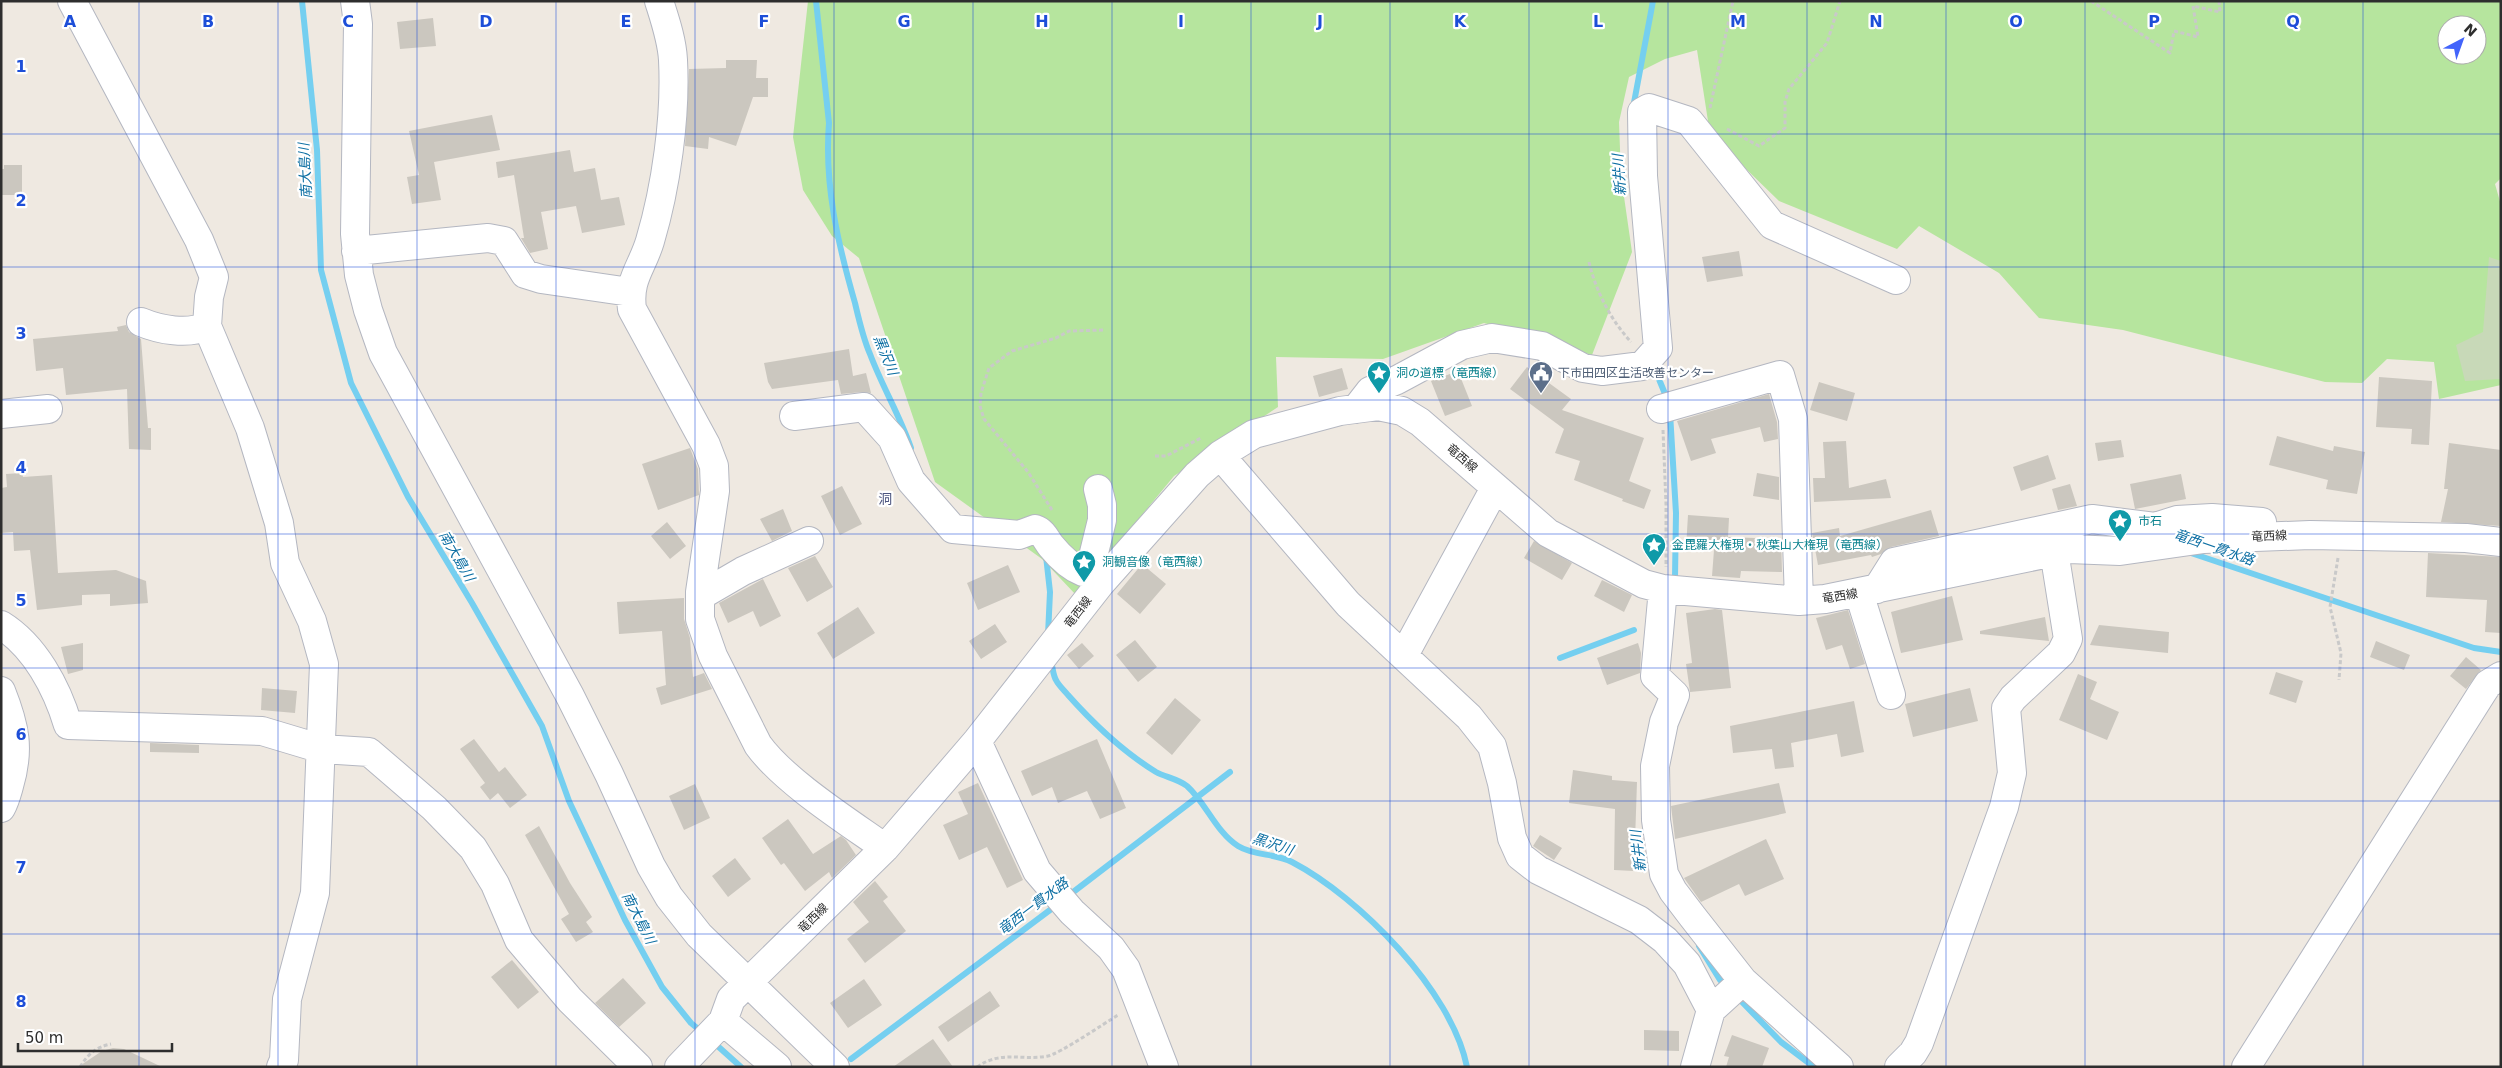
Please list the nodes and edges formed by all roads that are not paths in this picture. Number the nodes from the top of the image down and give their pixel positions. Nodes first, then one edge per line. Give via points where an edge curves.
1 (72, 1) edge
2 (355, 1) edge
3 (659, 1) edge
4 (356, 251) junction
5 (1896, 280) dead end
6 (630, 292) junction
7 (141, 322) dead end
8 (207, 326) junction
9 (1667, 408) road end
10 (1356, 409) junction
11 (48, 410) dead end
12 (1, 414) edge
13 (794, 416) dead end
14 (1220, 455) junction
15 (1098, 488) dead end
16 (1495, 488) junction
17 (2310, 535) junction
18 (809, 541) dead end
19 (2501, 542) edge
20 (2054, 551) junction
21 (1095, 577) junction
22 (1877, 582) junction
23 (1663, 589) junction
24 (700, 596) junction
25 (1800, 601) junction
26 (1, 625) edge
27 (1404, 655) junction
28 (2501, 676) edge
29 (1, 691) edge
30 (1891, 695) dead end
31 (977, 741) junction
32 (322, 749) junction
33 (1, 808) edge
34 (884, 848) junction
35 (1742, 981) junction
36 (746, 983) junction
37 (1711, 1010) junction
38 (724, 1021) junction
39 (684, 1062) edge
40 (281, 1067) edge
41 (638, 1067) edge
42 (777, 1067) edge
43 (835, 1067) edge
44 (1164, 1067) edge
45 (1695, 1067) edge
46 (1839, 1067) edge
47 (1899, 1067) edge
48 (2246, 1067) edge

1 - 8 street via 199,240 214,277
2 - 4 street via 358,24
3 - 6 street via 673,59 670,142 650,243
4 - 6 street via 488,238 504,242 524,274
4 - 36 street via 368,310 383,353 570,696 651,866 669,897 699,935
5 - 10 street via 1772,225 1689,121 1649,108 1642,112 1643,176 1658,348 1642,366 1602,371 1583,368 1542,346 1492,338 1462,345 1370,391
6 - 24 street via 632,309 714,466 715,491
7 - 8 street via 153,327 198,331
8 - 32 street via 250,428 280,523 285,564 312,621 324,664
9 - 25 street via 1780,375 1793,419
10 - 14 street, 竜西線 via 1314,416 1254,434
10 - 16 street, 竜西線 via 1378,406 1402,411 1420,422
11 - 12 street
13 - 21 street via 864,407 892,438 911,481 953,529 1036,525 1072,568
14 - 21 street, 竜西線
14 - 27 street via 1348,604
15 - 21 street via 1102,520
16 - 23 street, 竜西線 via 1555,537 1644,584
16 - 27 street
17 - 19 street, 竜西線 via 2466,538
17 - 20 street, 竜西線 via 2204,539 2120,551 2069,548
17 - 22 street via 2265,522 2212,518 2177,520 2155,527 2092,520
18 - 24 street via 743,571
20 - 22 street, 竜西線
20 - 47 street via 2068,639 2061,653 2012,698 2006,708 2012,773 2004,807 1919,1043
21 - 31 street, 竜西線
22 - 25 street, 竜西線
22 - 30 street
23 - 25 street, 竜西線
23 - 35 street via 1655,676 1675,695 1664,722 1655,766 1656,820 1664,874
24 - 34 street via 700,619 713,656 758,745 767,757 814,796
26 - 32 street via 30,651 51,680 68,725 262,731
27 - 37 street via 1469,717 1492,746 1512,838 1520,856 1538,870 1639,920 1665,940 1687,964
28 - 48 street via 2488,684 2482,693
29 - 33 street via 12,718 16,743 16,764
31 - 34 street, 竜西線
31 - 44 street via 1037,871 1072,912 1111,948 1126,969
32 - 40 street via 315,893 287,999
32 - 41 street via 369,752 473,848 495,884 518,940 570,1000
34 - 36 street, 竜西線
35 - 37 street
35 - 46 street
36 - 38 street, 竜西線 via 732,999
36 - 43 street
37 - 45 street
38 - 39 street, 竜西線
38 - 42 street

